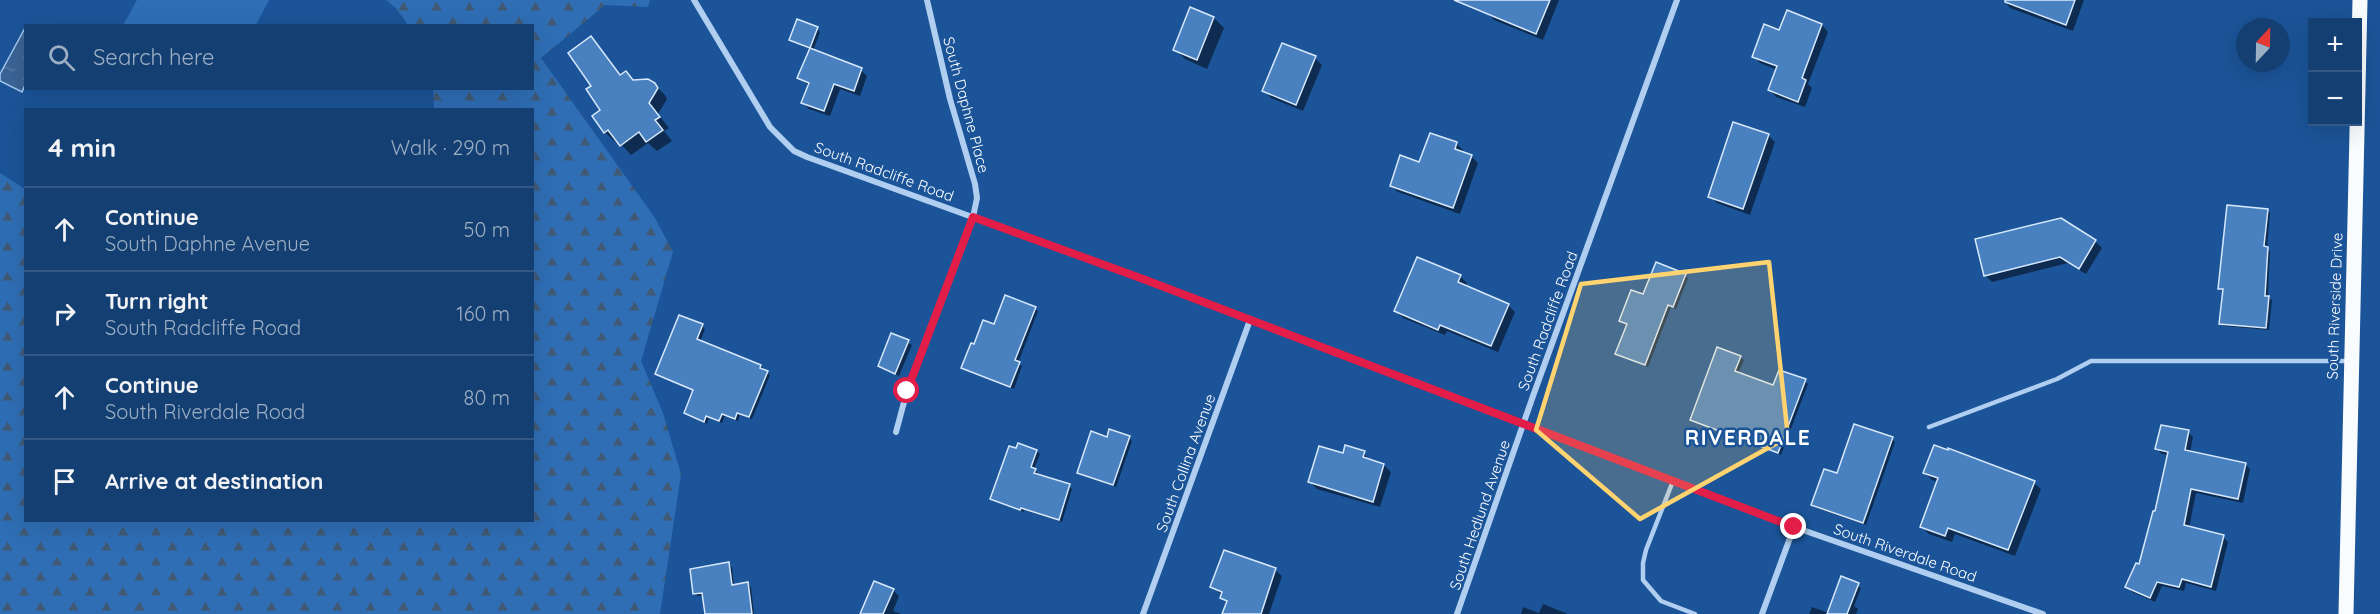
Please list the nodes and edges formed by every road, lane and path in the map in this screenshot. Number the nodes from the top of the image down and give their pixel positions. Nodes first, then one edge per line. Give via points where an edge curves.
1 (694, 0) edge
2 (927, 0) edge
3 (1677, 0) edge
4 (2360, 0) edge
5 (973, 217) junction
6 (1250, 320) junction
7 (2352, 361) junction
8 (1524, 424) junction
9 (1929, 427) dead end
10 (896, 432) dead end
11 (1673, 481) junction
12 (1794, 527) junction
13 (1143, 614) edge
14 (1457, 614) edge
15 (1695, 614) edge
16 (1762, 614) edge
17 (2043, 614) edge
18 (2346, 614) edge

1 - 5 street, South Radcliffe Road via 770,127 794,151
2 - 5 street, South Daphne Place via 975,184
3 - 8 street, South Radcliffe Road
4 - 7 main road, South Riverside Drive
5 - 6 street, South Radcliffe Road
5 - 10 street, South Daphne Place via 907,391
6 - 8 street, South Radcliffe Road
6 - 13 street, South Collina Avenue
7 - 9 lane via 2091,361 2057,379
7 - 18 main road, South Riverside Drive
8 - 11 street, South Riverdale Road
8 - 14 street, South Hedlund Avenue
11 - 12 street, South Riverdale Road
11 - 15 lane via 1646,550 1643,580 1661,601
12 - 16 street
12 - 17 street, South Riverdale Road

